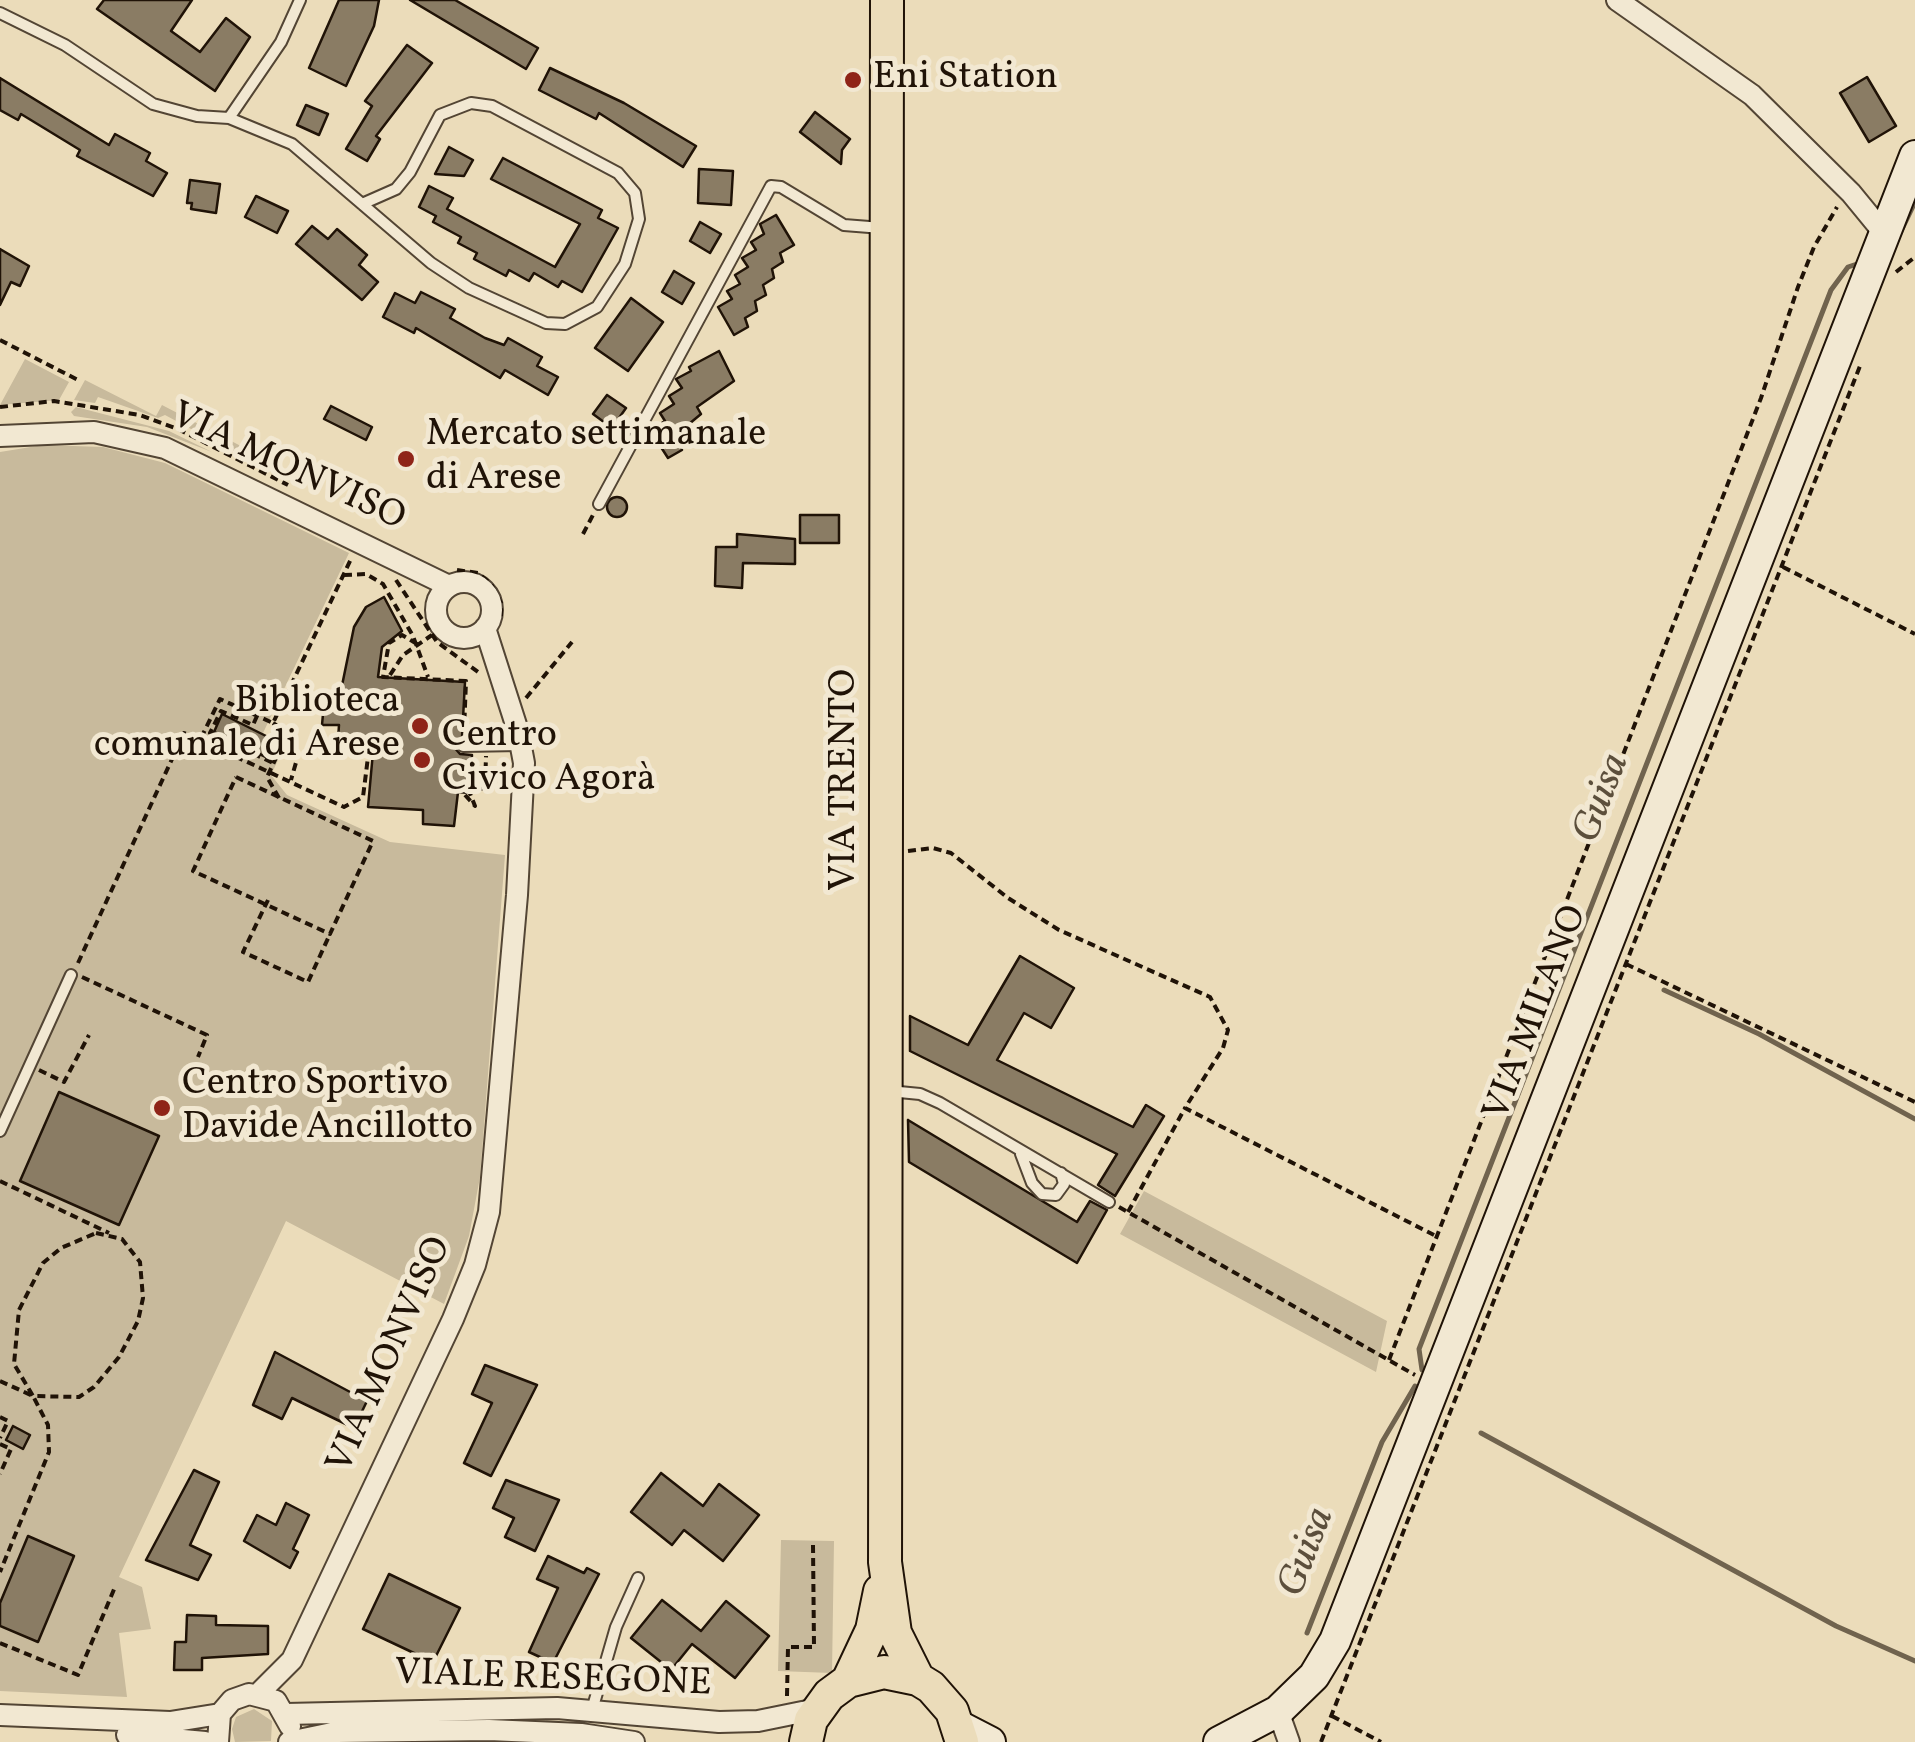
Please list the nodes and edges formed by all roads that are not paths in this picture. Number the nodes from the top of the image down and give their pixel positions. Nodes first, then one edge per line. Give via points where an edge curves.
1 (300, 0) edge
2 (887, 0) edge
3 (1617, 0) edge
4 (0, 14) edge
5 (228, 118) junction
6 (1915, 156) edge
7 (362, 204) junction
8 (888, 228) junction
9 (1883, 232) junction
10 (0, 436) edge
11 (599, 504) road end
12 (444, 590) junction
13 (487, 630) junction
14 (521, 744) junction
15 (463, 746) road end
16 (72, 974) road end
17 (884, 1091) junction
18 (0, 1131) edge
19 (1021, 1154) junction
20 (1061, 1172) junction
21 (1109, 1202) road end
22 (638, 1578) dead end
23 (884, 1606) junction
24 (292, 1660) junction
25 (918, 1679) junction
26 (848, 1680) junction
27 (258, 1694) junction
28 (802, 1705) junction
29 (592, 1710) junction
30 (285, 1712) junction
31 (1278, 1712) junction
32 (220, 1714) junction
33 (0, 1715) edge
34 (0, 1728) edge
35 (960, 1734) edge
36 (527, 1737) edge
37 (205, 1742) edge
38 (218, 1742) edge
39 (289, 1742) edge
40 (634, 1742) edge
41 (806, 1742) edge
42 (990, 1742) edge
43 (1219, 1742) edge
44 (1289, 1742) edge

1 - 5 lane via 281,42
2 - 8 main road, VIA TRENTO
3 - 9 street via 1752,95
4 - 5 lane via 65,44 153,104
5 - 7 lane via 292,144
6 - 9 street, VIA MILANO
7 - 7 lane via 468,288 556,324 597,307 625,264 639,219 635,193 618,173 492,106 470,103 440,116 396,188
8 - 11 lane via 844,225 771,186
8 - 17 main road, VIA TRENTO
9 - 31 street, VIA MILANO via 1772,563 1446,1394 1336,1642
10 - 12 street, VIA MONVISO via 94,432 165,448 424,572
12 - 13 street via 471,583 484,590 492,609
12 - 13 street via 436,612 442,628 457,637
13 - 14 street, VIA MONVISO
14 - 15 lane
14 - 24 street, VIA MONVISO via 516,914 495,1170 482,1243 453,1319
16 - 18 lane
17 - 19 lane via 909,1091 940,1103
17 - 23 main road, VIA TRENTO
19 - 20 lane
19 - 20 lane via 1042,1194 1056,1195 1064,1184
20 - 21 lane
22 - 29 lane
23 - 25 main road
23 - 26 main road
24 - 27 street, VIA MONVISO
24 - 30 street, VIA MONVISO
25 - 26 main road via 884,1672
25 - 35 main road via 942,1698
26 - 28 main road
27 - 30 street
27 - 32 street, VIA MONVISO via 232,1700
28 - 29 street, VIALE RESEGONE via 758,1721 720,1722
28 - 41 main road
29 - 30 street, VIALE RESEGONE
30 - 39 street, VIA MONVISO
31 - 43 street, VIA MILANO
31 - 44 street
32 - 33 street via 170,1722
32 - 38 street
34 - 37 street
35 - 42 street
36 - 39 street, VIALE RESEGONE via 337,1732
36 - 40 street, VIALE RESEGONE

